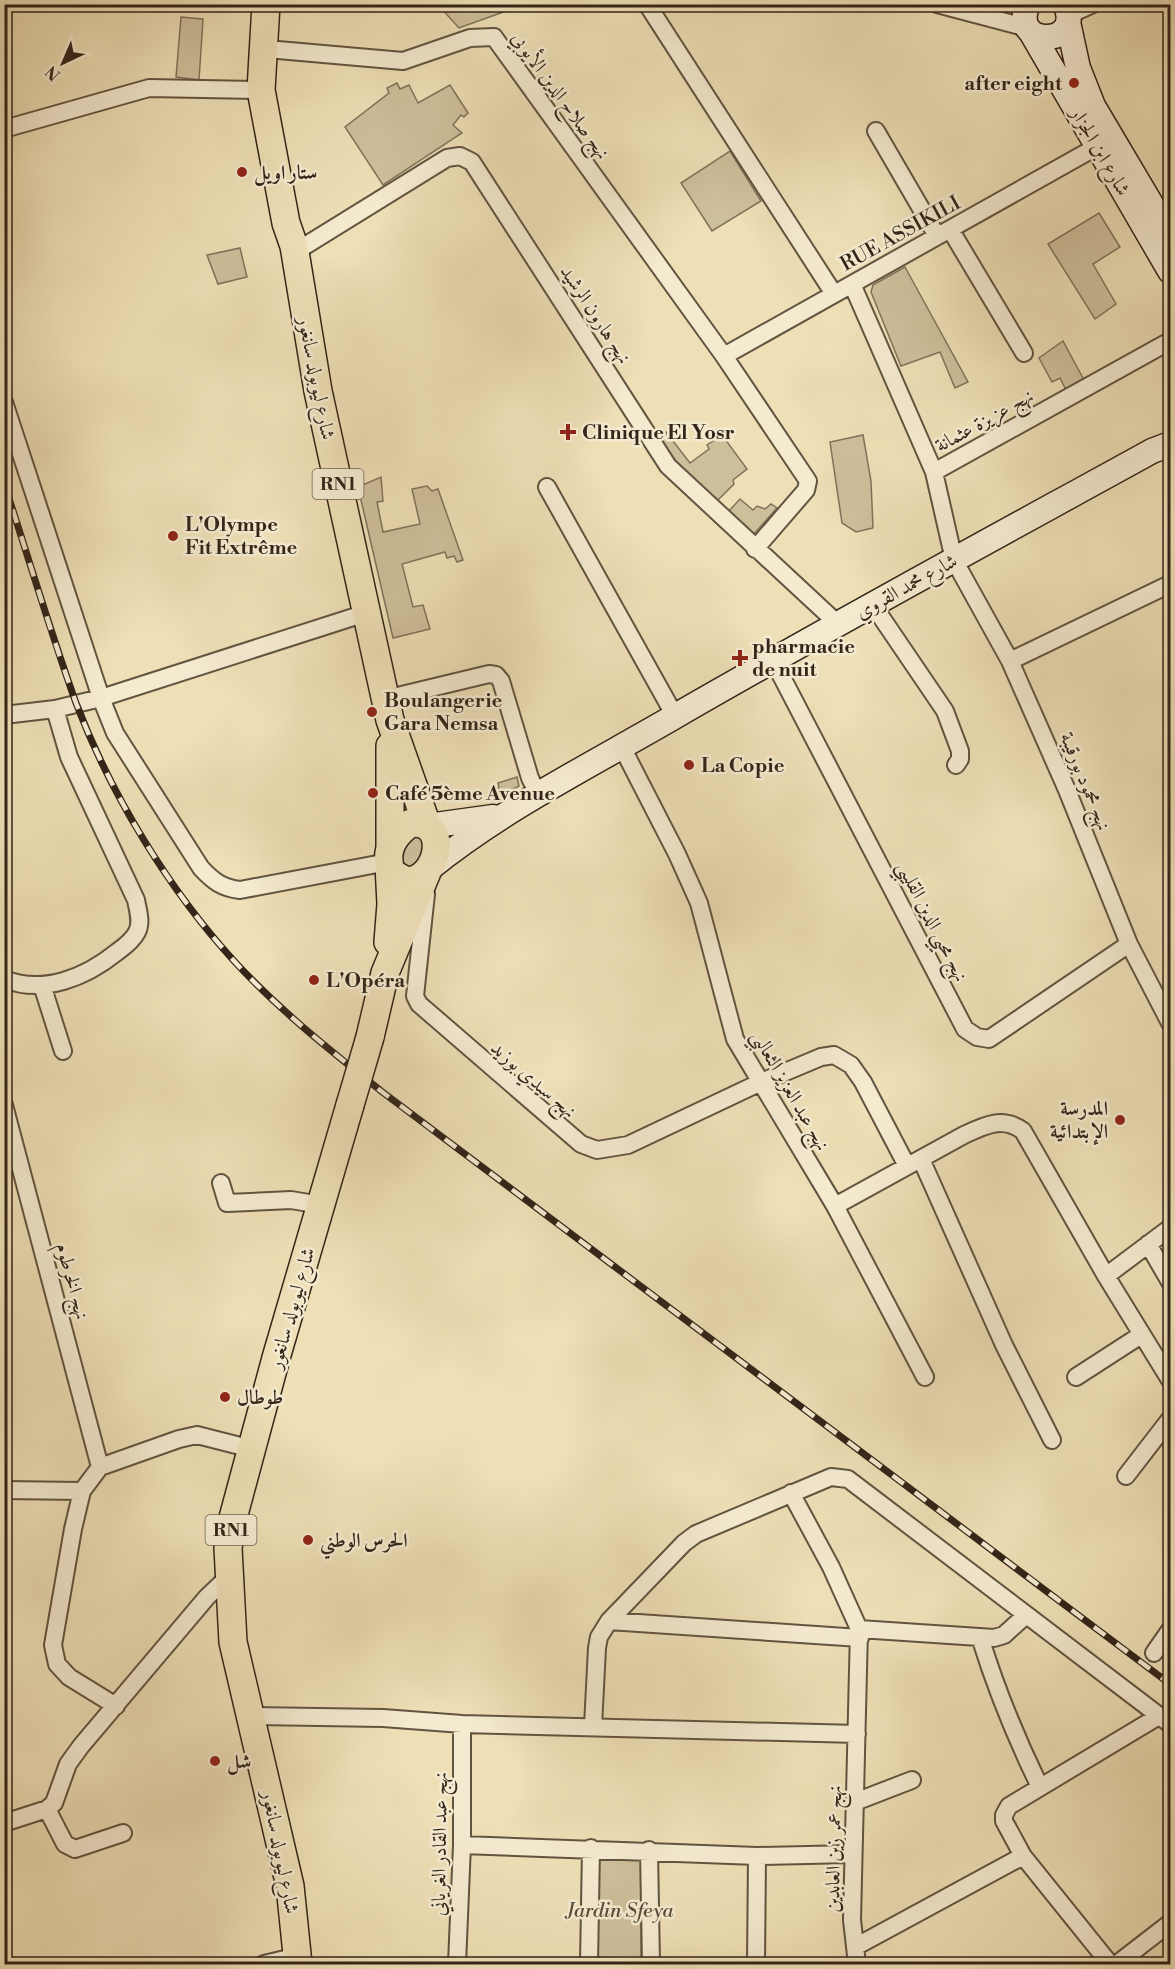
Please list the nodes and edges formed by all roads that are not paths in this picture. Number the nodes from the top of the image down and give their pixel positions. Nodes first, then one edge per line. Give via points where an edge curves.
1 (266, 4) edge
2 (280, 4) edge
3 (647, 4) edge
4 (937, 4) edge
5 (1093, 4) edge
6 (1067, 14) edge
7 (1028, 15) edge
8 (278, 50) junction
9 (261, 90) junction
10 (4, 129) edge
11 (876, 131) dead end
12 (1098, 146) junction
13 (943, 233) junction
14 (1170, 236) edge
15 (295, 249) junction
16 (1170, 271) edge
17 (852, 284) junction
18 (834, 294) junction
19 (1170, 341) edge
20 (1024, 353) dead end
21 (724, 356) junction
22 (4, 402) edge
23 (1164, 444) edge
24 (934, 472) junction
25 (547, 487) dead end
26 (755, 549) junction
27 (954, 560) junction
28 (1170, 584) edge
29 (873, 605) junction
30 (366, 613) junction
31 (838, 624) junction
32 (773, 660) junction
33 (1010, 661) junction
34 (101, 698) junction
35 (55, 709) junction
36 (387, 710) junction
37 (4, 715) edge
38 (675, 716) junction
39 (622, 747) junction
40 (956, 765) dead end
41 (539, 796) junction
42 (507, 814) junction
43 (428, 826) junction
44 (389, 858) junction
45 (429, 870) junction
46 (1130, 944) junction
47 (385, 974) junction
48 (4, 979) edge
49 (42, 986) junction
50 (1170, 1023) edge
51 (63, 1051) dead end
52 (759, 1083) junction
53 (4, 1105) edge
54 (914, 1162) junction
55 (221, 1183) dead end
56 (321, 1205) junction
57 (835, 1206) junction
58 (1170, 1228) edge
59 (1148, 1244) junction
60 (1106, 1276) junction
61 (1170, 1282) edge
62 (1141, 1335) junction
63 (925, 1377) dead end
64 (1076, 1377) dead end
65 (1170, 1380) edge
66 (1170, 1419) edge
67 (1052, 1440) dead end
68 (252, 1449) junction
69 (100, 1467) junction
70 (1126, 1476) dead end
71 (4, 1490) edge
72 (82, 1491) junction
73 (792, 1493) junction
74 (228, 1577) junction
75 (1026, 1616) junction
76 (609, 1621) junction
77 (1170, 1630) edge
78 (860, 1634) junction
79 (980, 1637) junction
80 (1154, 1653) dead end
81 (116, 1706) junction
82 (249, 1716) junction
83 (1165, 1720) edge
84 (462, 1724) junction
85 (593, 1726) junction
86 (857, 1734) junction
87 (912, 1780) dead end
88 (1040, 1787) junction
89 (855, 1802) junction
90 (47, 1809) junction
91 (4, 1823) edge
92 (123, 1833) dead end
93 (462, 1845) junction
94 (591, 1848) junction
95 (648, 1850) junction
96 (853, 1854) junction
97 (757, 1856) junction
98 (1023, 1856) junction
99 (1170, 1923) edge
100 (855, 1947) junction
101 (298, 1960) edge
102 (264, 1965) edge
103 (457, 1965) edge
104 (589, 1965) edge
105 (651, 1965) edge
106 (756, 1965) edge
107 (857, 1965) edge
108 (1110, 1965) edge
109 (1117, 1965) edge

1 - 9 main road, شارع ليوبولد سانغور / RN1
2 - 8 main road, شارع ليوبولد سانغور / RN1
3 - 18 street
4 - 7 street
5 - 6 street
6 - 7 main road via 1062,32 1052,38 1041,38
6 - 14 main road, شارع ابن الجزار via 1078,68 1094,106
7 - 12 main road, شارع ابن الجزار
8 - 15 main road, شارع ليوبولد سانغور / RN1 via 284,157 298,222
8 - 21 street, نهج صلاح الدين الأيوبي via 403,61 470,38 494,37
9 - 10 street via 149,88
9 - 15 main road, شارع ليوبولد سانغور / RN1 via 286,223
11 - 13 street
12 - 13 street, RUE ASSIKILI
12 - 16 main road, شارع ابن الجزار
13 - 17 street, RUE ASSIKILI
13 - 20 street
15 - 26 street, نهج هارون الرشيد via 447,158 460,156 472,162 661,457
15 - 30 main road, شارع ليوبولد سانغور / RN1 via 318,391
17 - 18 street, RUE ASSIKILI
17 - 24 street, نهج عزيزة عثمانة
18 - 21 street, RUE ASSIKILI
19 - 24 street, نهج عزيزة عثمانة
21 - 26 street via 808,481 806,490
22 - 34 street
23 - 27 main road, شارع محمد القروي
24 - 27 street, نهج محمود بورقيبة
25 - 38 street
26 - 31 street, نهج هارون الرشيد
27 - 29 main road, شارع محمد القروي
27 - 33 street, نهج محمود بورقيبة
28 - 33 street
29 - 31 main road, شارع محمد القروي
29 - 40 street via 945,711 960,751
30 - 34 street
30 - 36 main road, شارع ليوبولد سانغور / RN1
31 - 32 main road, شارع محمد القروي
32 - 38 main road, شارع محمد القروي
32 - 46 street, نهج محيي الدين القليبي via 965,1029 988,1039
33 - 46 street, نهج محمود بورقيبة
34 - 35 street
34 - 44 street via 115,733 213,881 240,890
35 - 37 street
35 - 49 street via 69,757 136,900 140,918 137,932 128,944 103,964 76,978
36 - 41 street via 489,674 496,675
36 - 43 main road, شارع ليوبولد سانغور / RN1
36 - 44 main road, شارع ليوبولد سانغور / RN1
38 - 39 main road, شارع محمد القروي
39 - 41 main road, شارع محمد القروي
39 - 52 street, نهج عبد العزيز الثعالبي via 699,903 735,1039
41 - 42 main road, شارع محمد القروي
42 - 43 main road, شارع محمد القروي
42 - 45 main road, شارع محمد القروي via 459,844
43 - 44 main road via 411,824 398,833
43 - 45 main road, شارع ليوبولد سانغور / RN1 via 436,837
44 - 45 main road via 392,873 406,881 414,881
44 - 47 main road, شارع ليوبولد سانغور / RN1 via 391,904
45 - 47 main road, شارع ليوبولد سانغور / RN1
45 - 52 street, نهج سيدي بوزيد via 415,996 419,1005 570,1138 597,1150 612,1150
46 - 50 street, نهج محمود بورقيبة
47 - 56 main road, شارع ليوبولد سانغور / RN1, bridge
48 - 49 street
49 - 51 street
52 - 54 street, نهج سيدي بوزيد via 821,1057 843,1058
52 - 57 street, نهج عبد العزيز الثعالبي
53 - 69 street, نهج الخرطوم
54 - 57 street
54 - 60 street via 986,1125 1015,1125 1023,1131
54 - 67 street
55 - 56 street via 227,1203 291,1200
56 - 68 main road, شارع ليوبولد سانغور / RN1
57 - 63 street, نهج عبد العزيز الثعالبي
58 - 59 street
59 - 60 street
59 - 61 street
60 - 62 street
62 - 64 street
62 - 65 street
66 - 70 street
68 - 69 street via 197,1435
68 - 74 main road, شارع ليوبولد سانغور / RN1 via 232,1518
69 - 72 street
71 - 72 street
72 - 81 street via 54,1645 57,1664 69,1677
73 - 75 street via 831,1477 848,1479
73 - 76 street via 696,1534
73 - 78 street
74 - 81 street
74 - 82 main road, شارع ليوبولد سانغور / RN1 via 233,1642
75 - 79 street via 1004,1635
75 - 83 street
76 - 78 street
76 - 85 street via 597,1648
77 - 80 street
78 - 79 street
78 - 86 street, نهج عمر زين العابدين
79 - 88 street via 997,1692
81 - 90 street via 68,1764 59,1794
82 - 84 street via 383,1718
82 - 101 main road, شارع ليوبولد سانغور / RN1 via 282,1846
83 - 88 street
84 - 85 street
84 - 93 street, نهج عبد القادر الغرياني
85 - 86 street
86 - 89 street, نهج عمر زين العابدين
87 - 89 street
88 - 98 street via 1009,1806 1004,1815
89 - 96 street, نهج عمر زين العابدين
90 - 91 street
90 - 92 street via 65,1844 75,1850
93 - 94 street
93 - 103 street, نهج عبد القادر الغرياني
94 - 95 street
94 - 104 street
95 - 97 street
95 - 105 street
96 - 97 street
96 - 100 street, نهج عمر زين العابدين
97 - 106 street
98 - 100 street
98 - 108 street
99 - 109 street
100 - 107 street, نهج عمر زين العابدين
101 - 102 street

